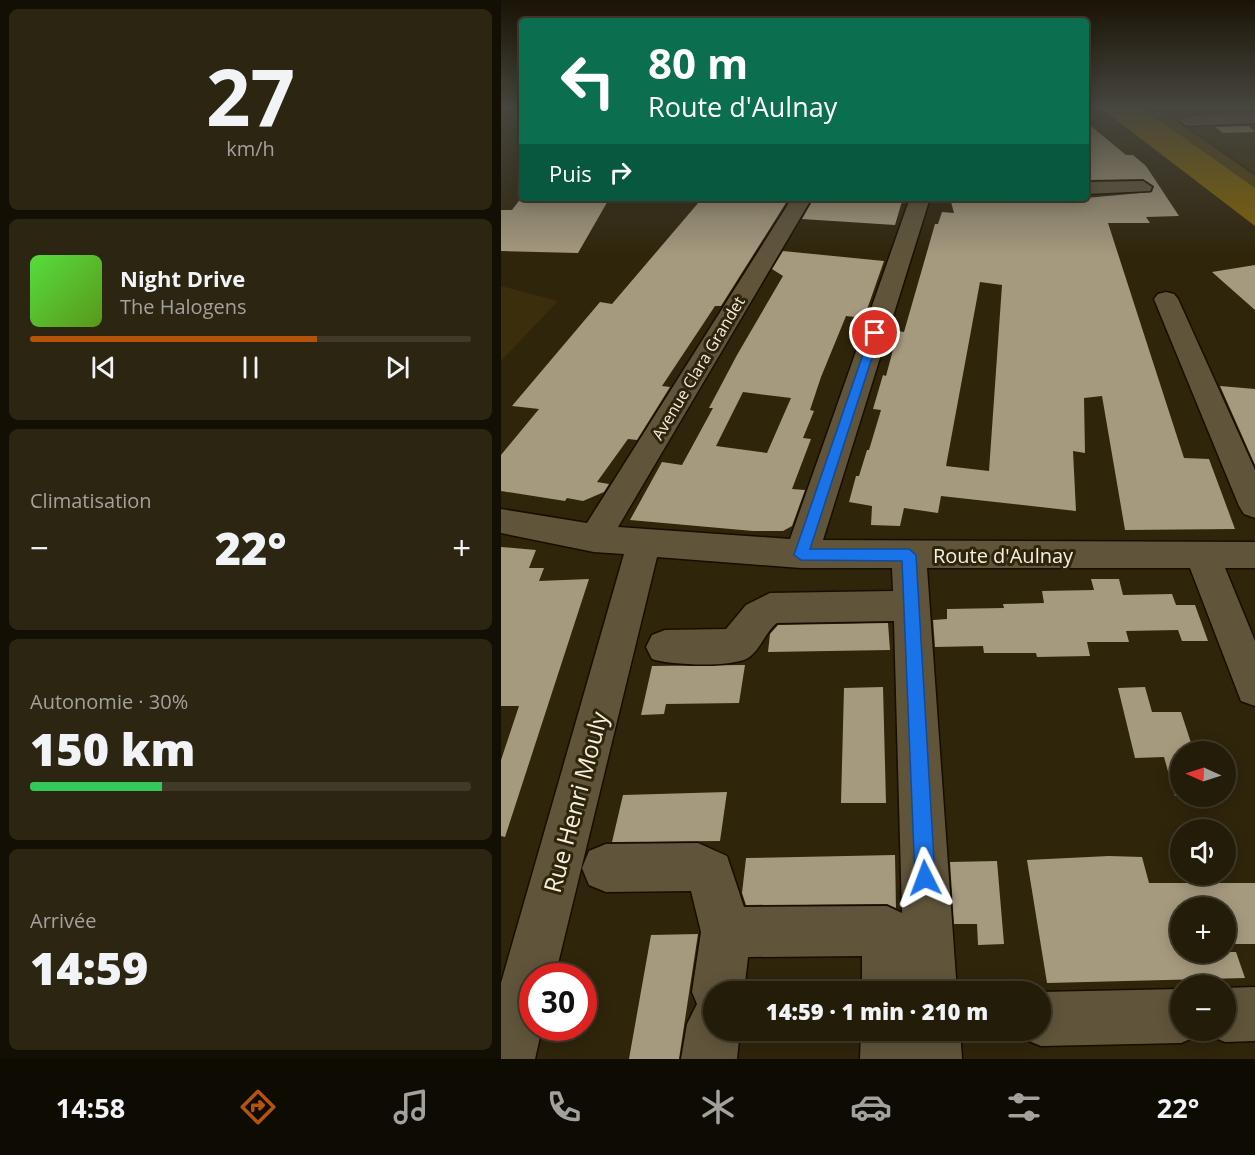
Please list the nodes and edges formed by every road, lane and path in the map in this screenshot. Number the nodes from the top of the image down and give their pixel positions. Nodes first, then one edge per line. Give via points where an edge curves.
1 (1143, 187) dead end
2 (1089, 188) edge
3 (800, 201) edge
4 (919, 201) edge
5 (1166, 298) dead end
6 (1255, 506) edge
7 (501, 521) edge
8 (594, 539) junction
9 (643, 545) junction
10 (801, 555) junction
11 (909, 555) junction
12 (1202, 555) junction
13 (1255, 555) edge
14 (911, 606) junction
15 (665, 647) dead end
16 (1255, 688) edge
17 (606, 868) dead end
18 (726, 932) junction
19 (719, 981) edge
20 (888, 981) edge
21 (930, 981) edge
22 (1255, 1014) edge
23 (1236, 1015) edge
24 (1170, 1016) edge
25 (1051, 1019) edge
26 (712, 1041) edge
27 (888, 1041) edge
28 (933, 1041) edge
29 (507, 1059) edge
30 (709, 1059) edge
31 (888, 1059) edge
32 (934, 1059) edge

1 - 2 street
3 - 8 street, Avenue Clara Grandet
4 - 10 street
5 - 6 street
7 - 8 street, Route d'Aulnay
8 - 9 street, Route d'Aulnay
9 - 10 street, Route d'Aulnay
9 - 29 street, Rue Henri Mouly
10 - 11 street, Route d'Aulnay
11 - 12 street, Route d'Aulnay
11 - 14 street
12 - 13 street, Route d'Aulnay
12 - 16 street
14 - 15 street via 770,608 736,645
14 - 21 street
17 - 18 street via 698,867 710,873
18 - 19 street
18 - 20 street via 887,931
22 - 23 street
24 - 25 street
26 - 30 street
27 - 31 street
28 - 32 street

